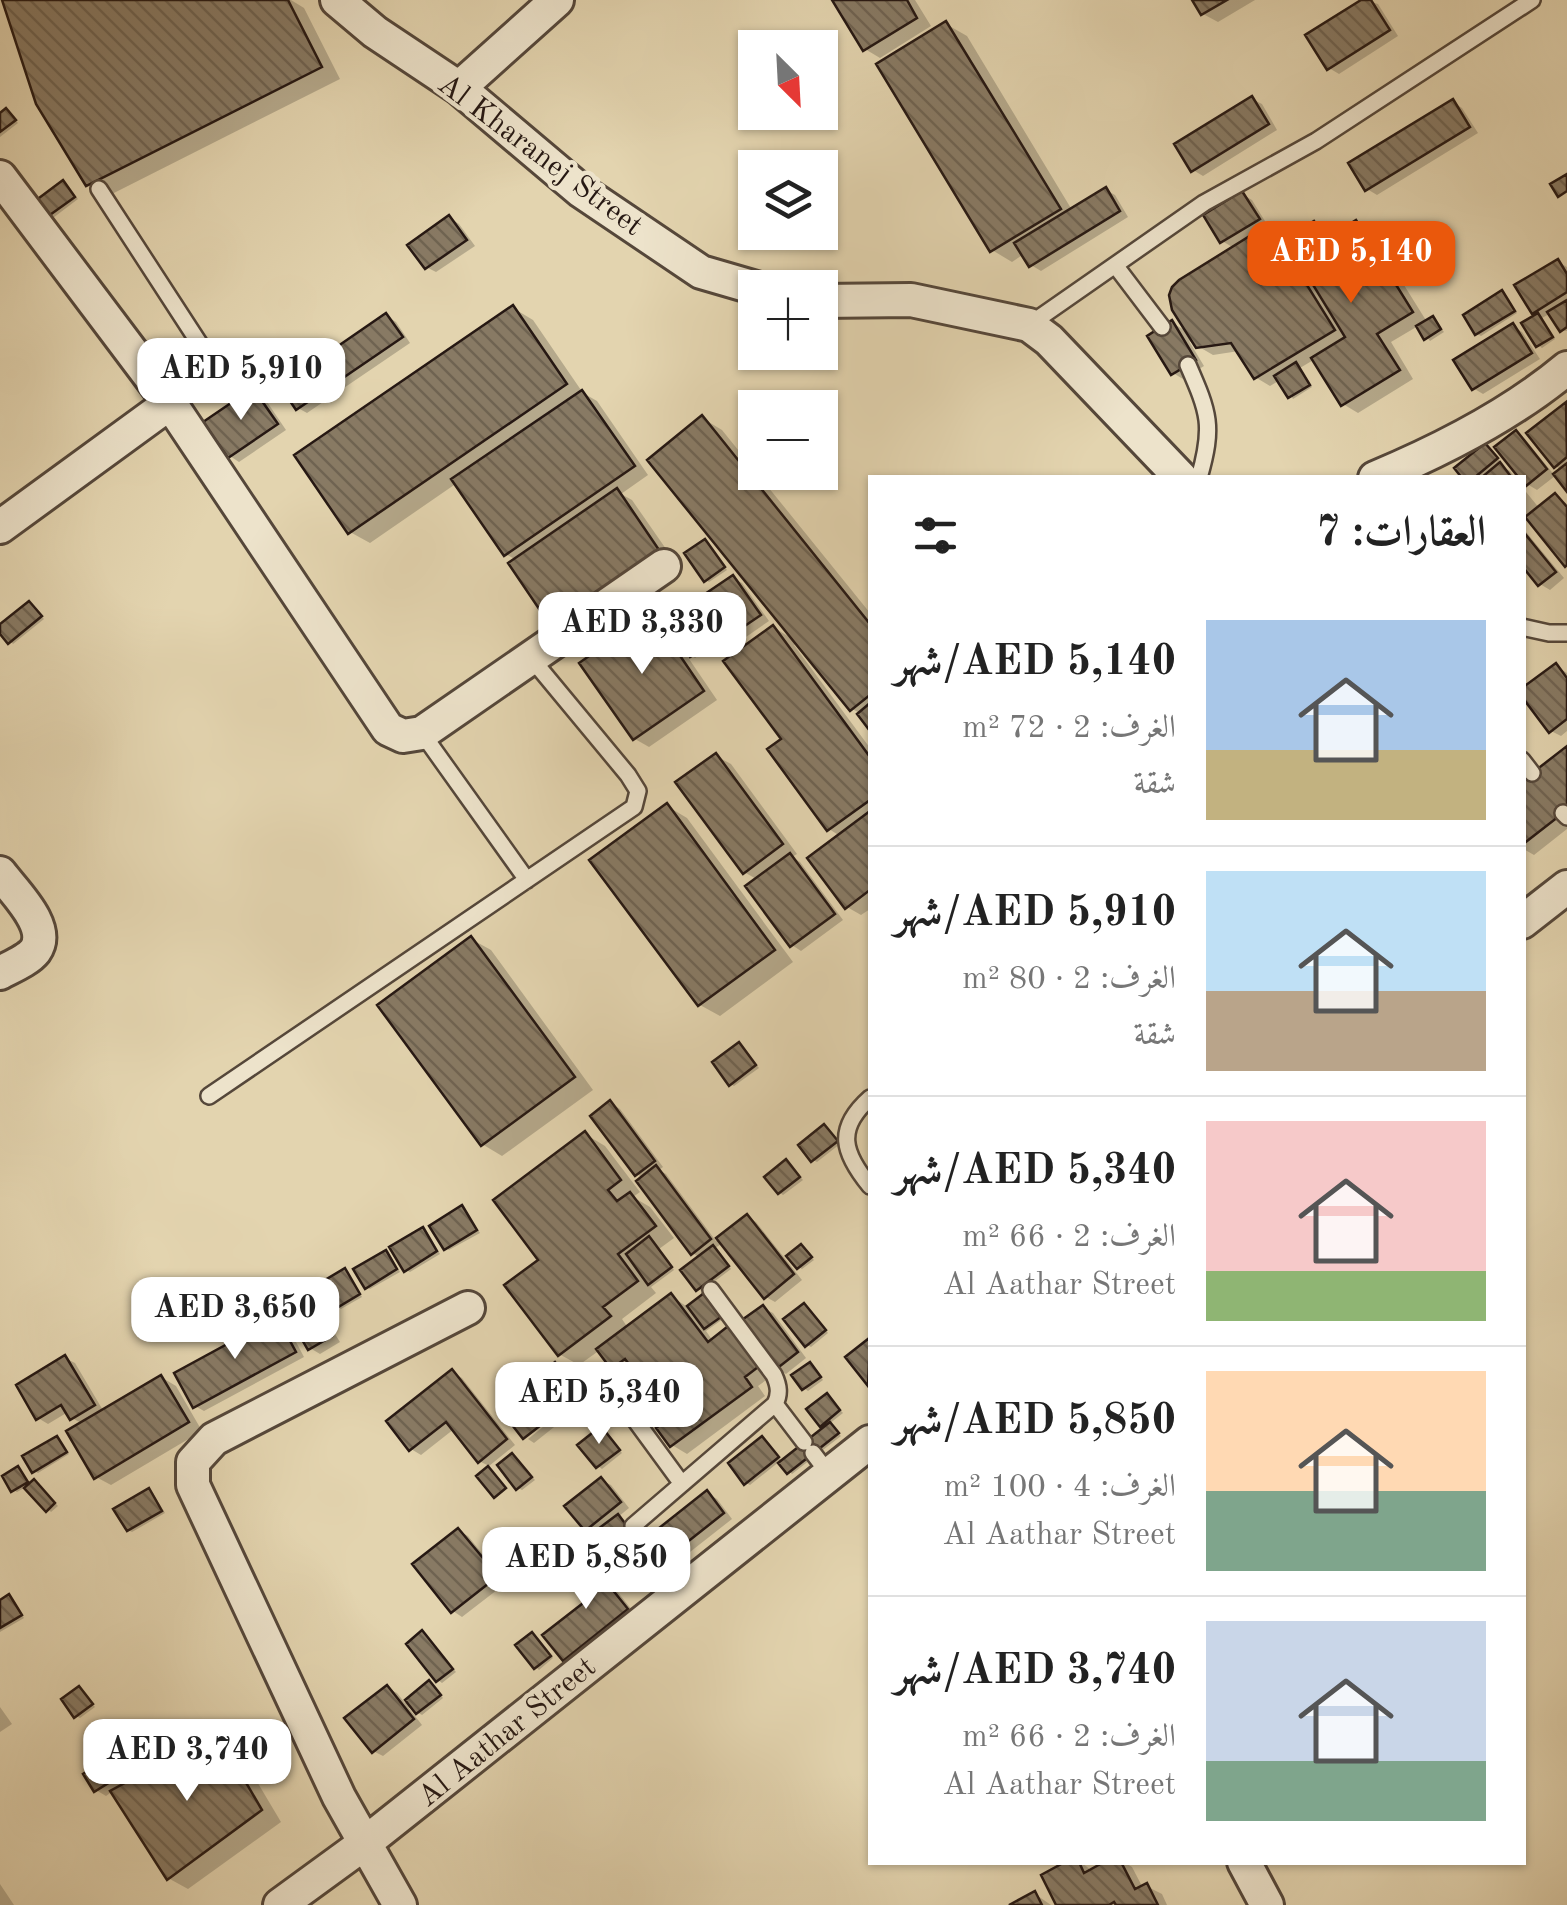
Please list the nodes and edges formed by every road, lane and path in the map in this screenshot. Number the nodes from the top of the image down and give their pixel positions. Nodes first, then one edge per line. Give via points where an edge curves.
1 (337, 0) edge
2 (556, 0) edge
3 (1532, 0) edge
4 (459, 88) junction
5 (0, 177) edge
6 (99, 189) dead end
7 (1115, 265) junction
8 (738, 283) edge
9 (838, 301) edge
10 (1030, 325) junction
11 (1162, 327) dead end
12 (1188, 365) dead end
13 (1567, 368) edge
14 (170, 403) junction
15 (1178, 475) edge
16 (1201, 475) edge
17 (1385, 475) edge
18 (0, 527) edge
19 (664, 566) dead end
20 (1526, 629) edge
21 (1567, 632) edge
22 (531, 658) junction
23 (422, 734) junction
24 (0, 873) edge
25 (526, 880) junction
26 (1567, 887) edge
27 (1526, 919) edge
28 (0, 973) edge
29 (208, 1096) dead end
30 (868, 1100) edge
31 (868, 1184) edge
32 (711, 1290) dead end
33 (468, 1308) dead end
34 (620, 1398) dead end
35 (775, 1404) junction
36 (868, 1443) edge
37 (816, 1456) junction
38 (682, 1484) junction
39 (632, 1526) dead end
40 (365, 1842) junction
41 (1246, 1865) edge
42 (280, 1905) edge
43 (400, 1905) edge
44 (1266, 1905) edge

1 - 4 street, Al Kharanej Street
2 - 4 street
3 - 7 lane
4 - 8 street, Al Kharanej Street via 596,201 701,272
5 - 14 street
6 - 14 lane via 203,349 203,373
7 - 10 lane
7 - 11 lane
9 - 10 street via 910,300
10 - 15 street
12 - 16 lane via 1209,423
13 - 17 street via 1432,460
14 - 18 street
14 - 23 street via 388,728 403,736
19 - 22 street
20 - 21 lane
22 - 23 street
22 - 25 lane via 638,791 634,807
23 - 25 lane
24 - 28 street via 39,924 40,940 34,953
25 - 29 lane
26 - 27 street
30 - 31 lane via 854,1112 846,1135 854,1168
32 - 35 lane via 774,1375
33 - 40 street via 214,1439 193,1462 192,1484
34 - 38 lane
35 - 37 lane
35 - 38 lane
36 - 37 street, Al Aathar Street
37 - 40 street, Al Aathar Street
38 - 39 lane
40 - 42 street, Al Aathar Street
40 - 43 street
41 - 44 street

